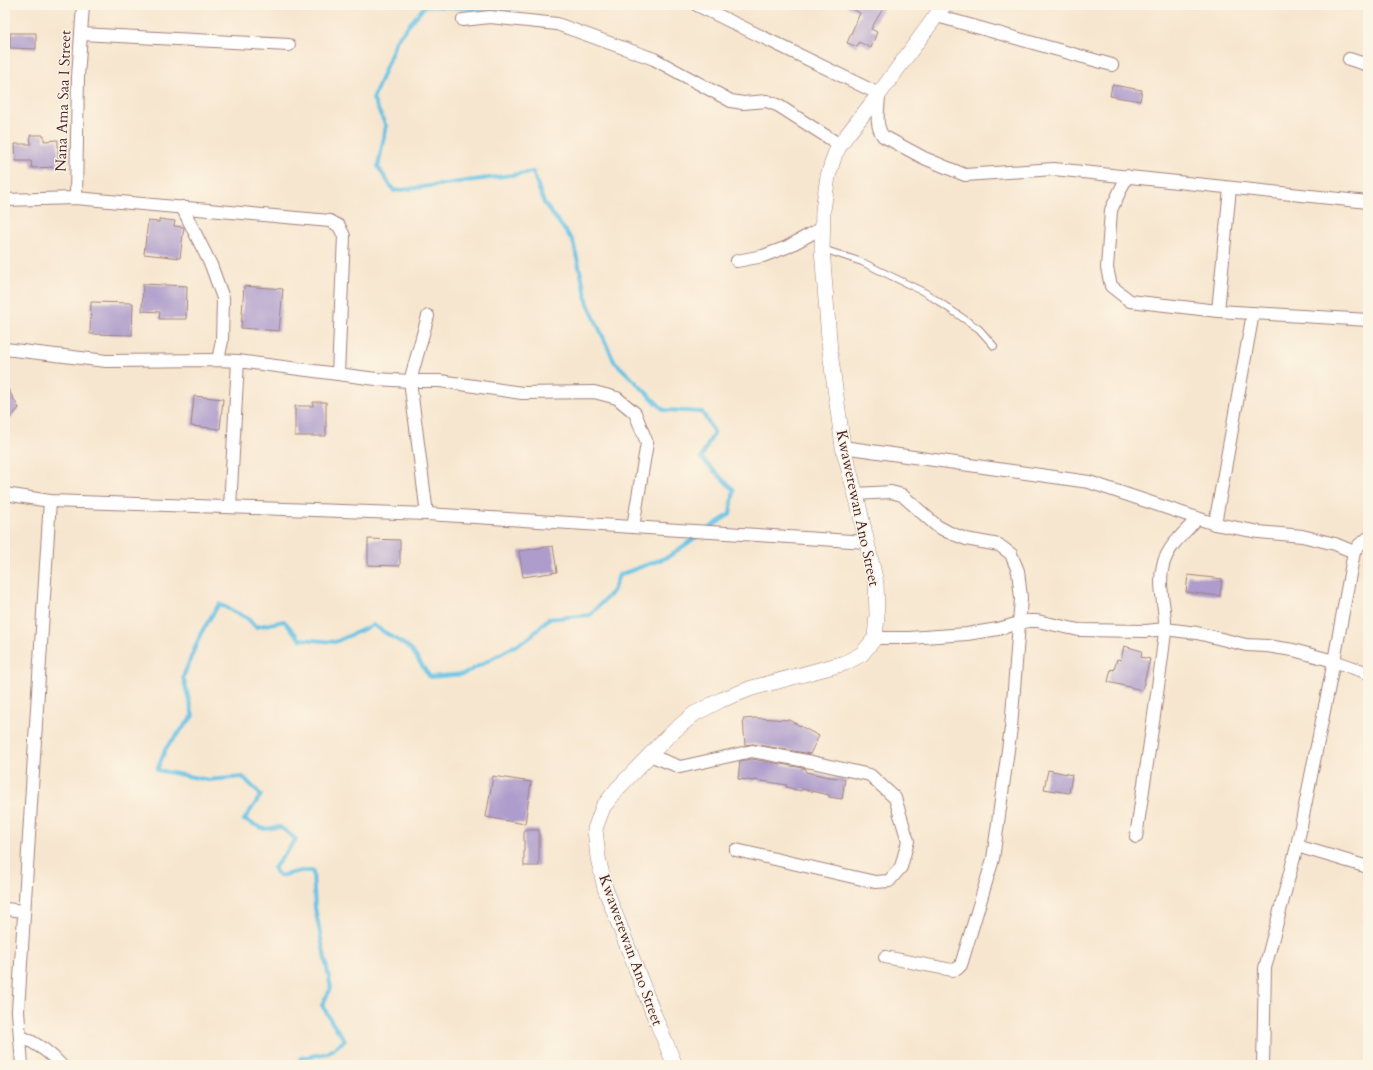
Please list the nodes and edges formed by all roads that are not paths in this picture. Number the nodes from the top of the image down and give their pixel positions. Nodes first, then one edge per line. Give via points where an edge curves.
1 (83, 5) edge
2 (697, 5) edge
3 (940, 10) edge
4 (463, 20) dead end
5 (81, 34) junction
6 (289, 45) dead end
7 (1350, 59) dead end
8 (1368, 65) edge
9 (1112, 66) dead end
10 (879, 94) junction
11 (840, 145) junction
12 (1126, 176) junction
13 (1230, 188) junction
14 (76, 198) junction
15 (5, 200) edge
16 (1368, 202) edge
17 (182, 207) junction
18 (822, 228) junction
19 (822, 249) junction
20 (737, 261) dead end
21 (1218, 312) junction
22 (1253, 313) junction
23 (428, 316) dead end
24 (1368, 320) edge
25 (994, 346) dead end
26 (5, 349) edge
27 (218, 360) junction
28 (238, 361) junction
29 (338, 374) junction
30 (410, 382) junction
31 (843, 448) junction
32 (5, 494) edge
33 (856, 494) junction
34 (50, 501) junction
35 (230, 507) junction
36 (427, 514) junction
37 (1197, 519) junction
38 (1215, 524) junction
39 (633, 527) junction
40 (1368, 538) edge
41 (867, 542) junction
42 (1354, 552) junction
43 (1019, 623) junction
44 (1165, 629) junction
45 (875, 638) junction
46 (1334, 661) junction
47 (1368, 674) edge
48 (649, 755) junction
49 (1136, 837) dead end
50 (1297, 846) junction
51 (736, 850) dead end
52 (1368, 867) edge
53 (5, 909) edge
54 (24, 911) junction
55 (885, 957) dead end
56 (20, 1036) junction
57 (22, 1065) edge
58 (61, 1065) edge
59 (675, 1065) edge
60 (1263, 1065) edge

1 - 5 street, Nana Ama Saa I Street
2 - 10 street
3 - 9 street
3 - 10 street, Kwawerewan Ano Street
4 - 11 street via 490,17 557,24 654,59 731,101 767,101 779,106
5 - 6 street
5 - 14 street, Nana Ama Saa I Street
7 - 8 street
10 - 11 street, Kwawerewan Ano Street
10 - 12 street via 878,124 883,136 924,158 965,175 1054,169
11 - 18 street, Kwawerewan Ano Street via 828,176
12 - 13 street
12 - 21 street via 1111,210 1107,268 1111,286 1130,301
13 - 16 street
13 - 21 street
14 - 15 street
14 - 17 street
17 - 27 street via 211,265 223,298 222,341
17 - 29 street via 330,221 339,226 344,236
18 - 19 street, Kwawerewan Ano Street
18 - 20 street via 787,247 763,256
19 - 25 lane via 862,262 926,293 979,329
19 - 31 street, Kwawerewan Ano Street via 830,352
21 - 22 street
22 - 24 street
22 - 38 street
23 - 30 street
26 - 27 street via 106,361
27 - 28 street
28 - 29 street
28 - 35 street
29 - 30 street
30 - 36 street
30 - 39 street via 440,381 522,393 594,392 617,398 635,413 647,443
31 - 33 street, Kwawerewan Ano Street
31 - 37 street via 1090,482
32 - 34 street
33 - 41 street, Kwawerewan Ano Street
33 - 43 street via 891,492 902,495 942,529 966,539 999,545 1010,554 1018,571 1021,598
34 - 35 street
34 - 54 street
35 - 36 street
36 - 39 street
37 - 38 street
37 - 44 street via 1170,549 1163,565 1161,581
38 - 42 street via 1302,536 1335,544
39 - 41 street
40 - 42 street
41 - 45 street, Kwawerewan Ano Street via 876,583
42 - 46 street
43 - 44 street via 1037,621 1079,630
43 - 45 street via 998,630 967,634
43 - 55 street via 1011,728 993,860 961,965 952,970
44 - 46 street via 1197,633 1246,645 1293,650
44 - 49 street
45 - 48 street, Kwawerewan Ano Street via 862,654 845,663 752,688 721,700 694,714
46 - 47 street
46 - 50 street
48 - 51 street via 680,767 752,751 870,775 895,798 908,841 902,867 889,881 875,882
48 - 59 street, Kwawerewan Ano Street via 603,807 595,829 605,888
50 - 52 street
50 - 60 street via 1266,968
53 - 54 street
54 - 56 street via 18,1011
56 - 57 street
56 - 58 street via 53,1055

